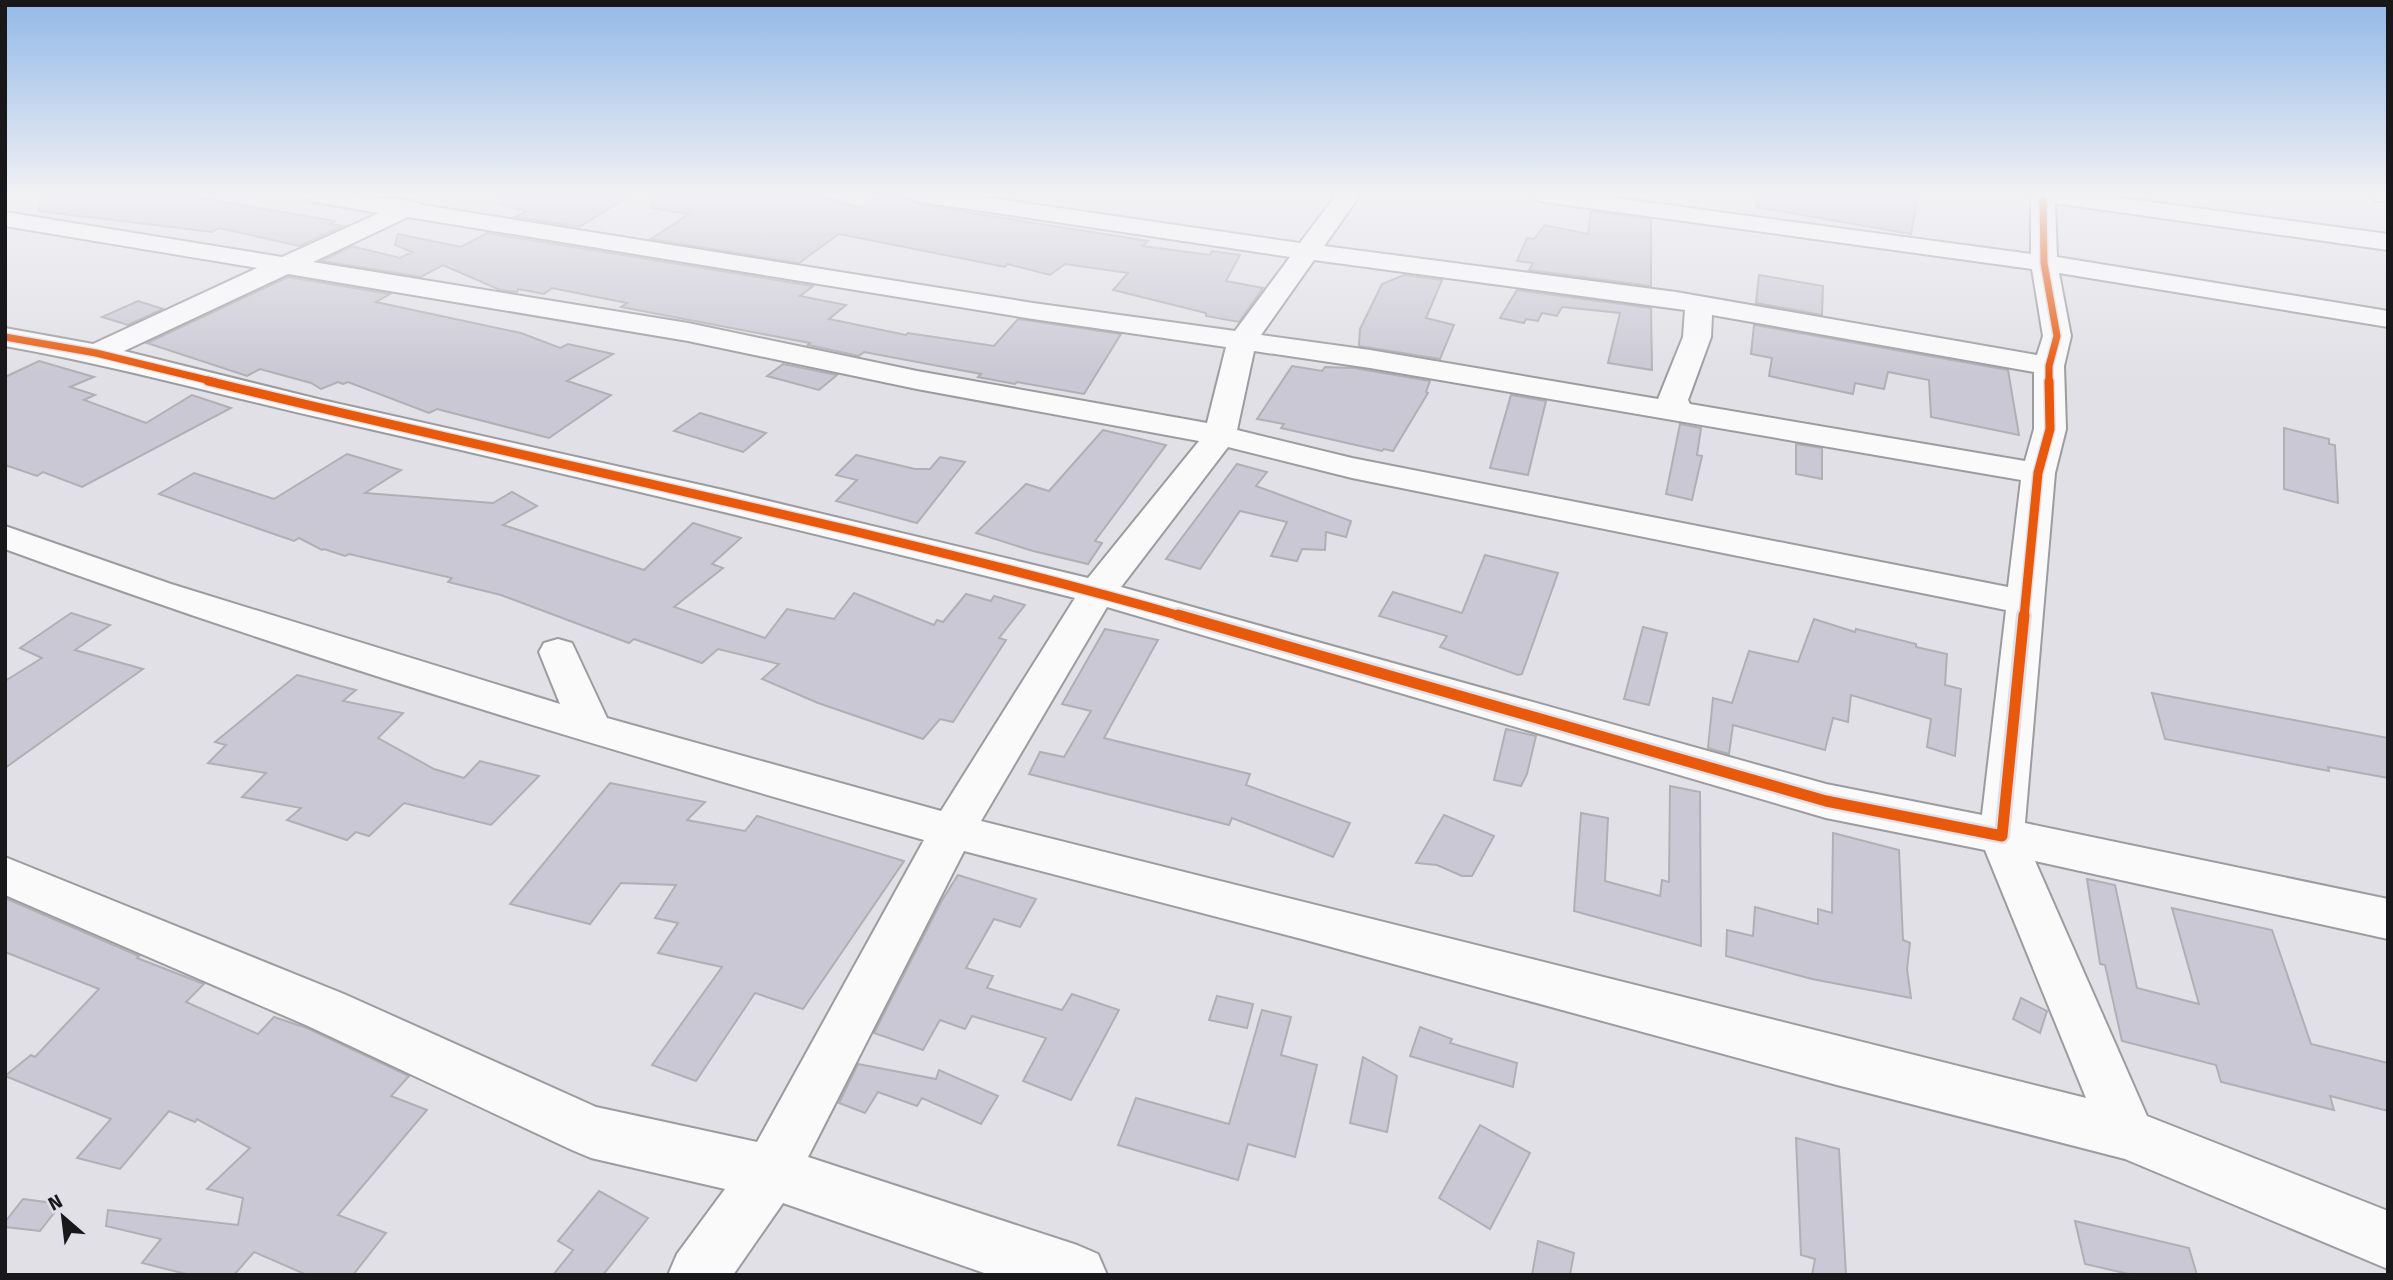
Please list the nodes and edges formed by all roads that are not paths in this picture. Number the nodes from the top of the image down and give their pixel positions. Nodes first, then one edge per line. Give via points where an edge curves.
1 (220, 255) edge
2 (311, 255) edge
3 (687, 255) edge
4 (1302, 255) edge
5 (1335, 255) edge
6 (1977, 255) edge
7 (2044, 255) edge
8 (2044, 263) junction
9 (288, 266) junction
10 (1699, 304) junction
11 (2388, 319) edge
12 (5, 337) edge
13 (1242, 341) junction
14 (96, 354) junction
15 (2049, 366) junction
16 (1676, 411) junction
17 (1220, 435) junction
18 (2038, 473) junction
19 (5, 537) edge
20 (1097, 592) junction
21 (2024, 602) junction
22 (558, 652) dead end
23 (591, 729) junction
24 (952, 831) junction
25 (2002, 836) junction
26 (5, 875) edge
27 (2388, 919) edge
28 (2128, 1134) junction
29 (771, 1172) junction
30 (2388, 1240) edge
31 (698, 1275) edge
32 (1077, 1275) edge

1 - 9 street
2 - 9 street
3 - 13 street
4 - 13 street
5 - 10 street
6 - 8 street
7 - 8 street
8 - 11 street
8 - 15 street via 2057,335
9 - 14 street
9 - 17 street via 688,332 917,380
10 - 15 street
10 - 16 street via 1697,337 1673,400
12 - 14 street
13 - 16 street
13 - 17 street
14 - 20 street
15 - 18 street via 2050,429
16 - 18 street
17 - 20 street
17 - 21 street via 1352,468
18 - 21 street
19 - 23 street via 158,592
20 - 24 street
20 - 25 street via 1826,801
21 - 25 street
22 - 23 street
23 - 24 street
24 - 28 street
24 - 29 street
25 - 27 street
25 - 28 street
26 - 29 street via 326,1010 591,1132
28 - 30 street
29 - 31 street
29 - 32 street

